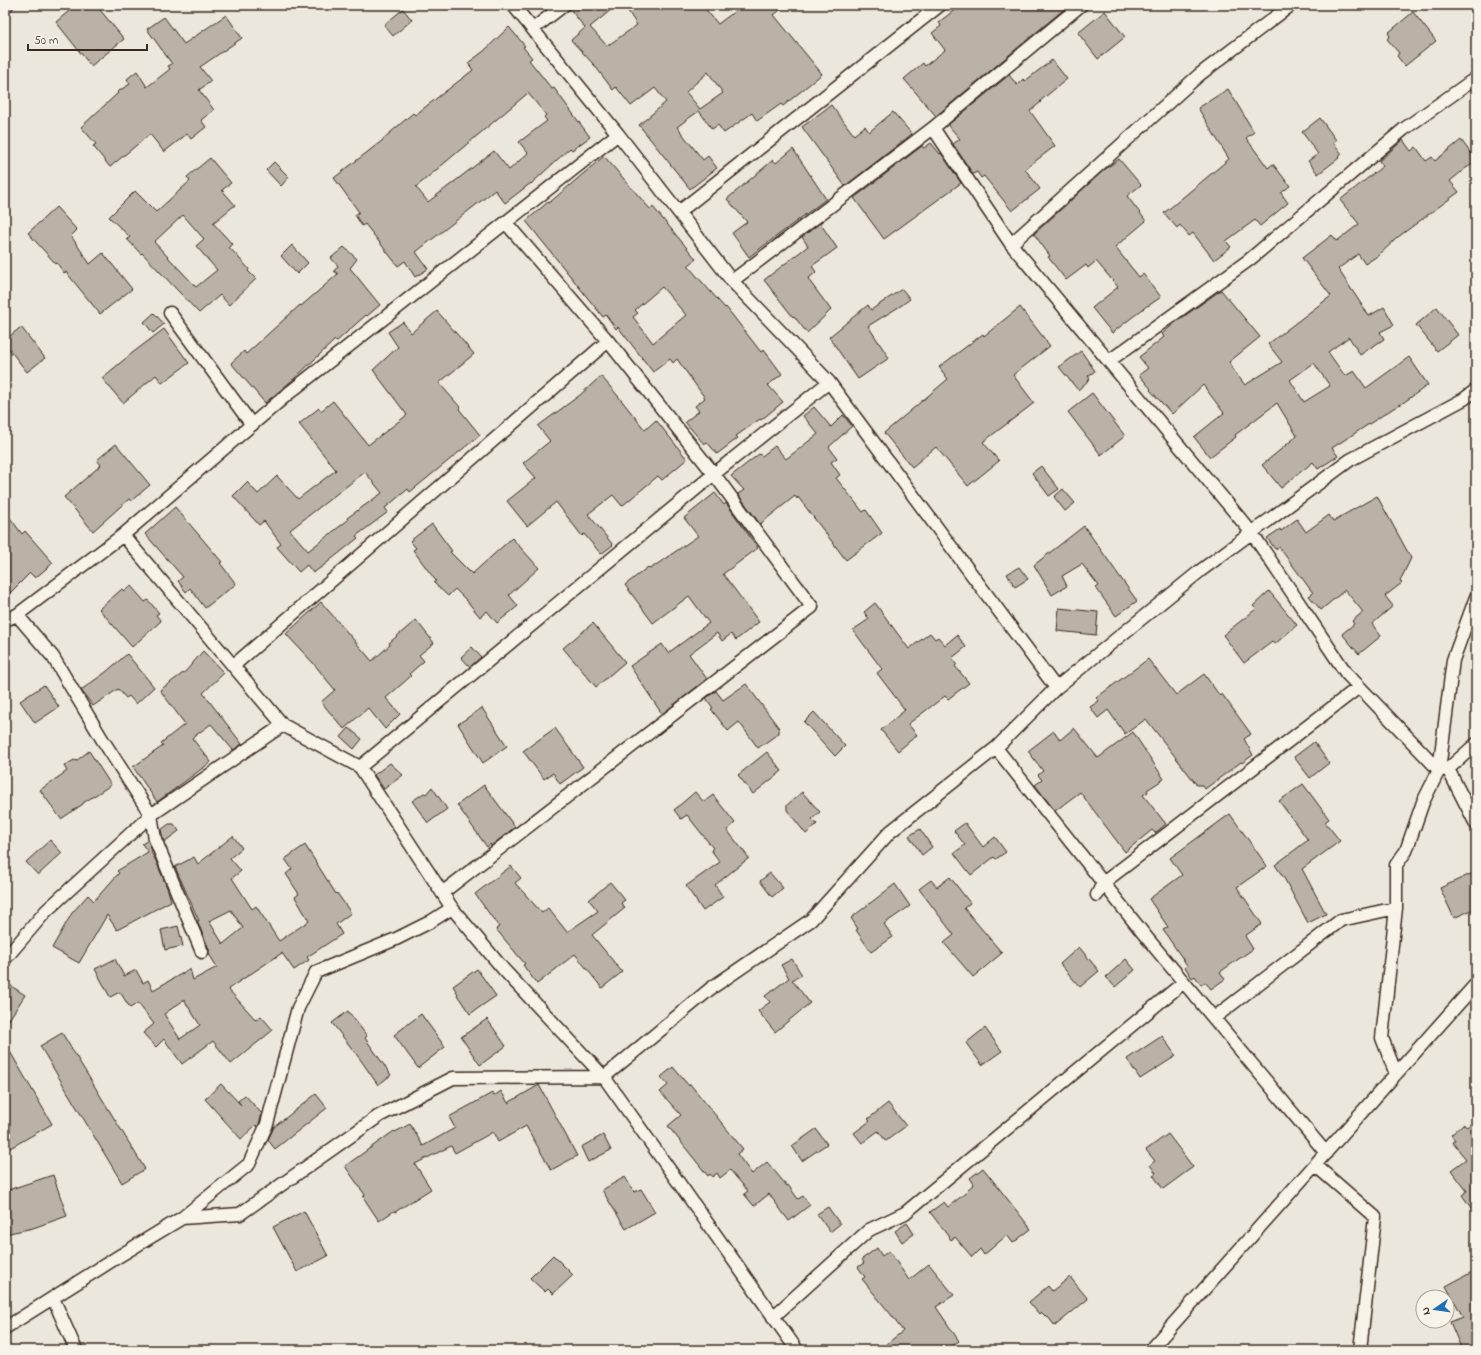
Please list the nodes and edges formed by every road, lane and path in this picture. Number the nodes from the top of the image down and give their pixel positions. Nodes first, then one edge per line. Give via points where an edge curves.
1 (513, 5) edge
2 (564, 5) edge
3 (940, 5) edge
4 (1081, 5) edge
5 (1291, 5) edge
6 (532, 29) junction
7 (1476, 78) edge
8 (933, 128) junction
9 (618, 134) junction
10 (679, 212) junction
11 (506, 223) junction
12 (1011, 244) junction
13 (732, 281) junction
14 (170, 313) dead end
15 (608, 341) junction
16 (1109, 361) junction
17 (829, 382) junction
18 (1476, 390) edge
19 (252, 424) junction
20 (714, 474) junction
21 (1252, 533) junction
22 (123, 535) junction
23 (1476, 597) edge
24 (17, 615) junction
25 (5, 620) edge
26 (233, 666) junction
27 (1359, 687) junction
28 (1056, 688) junction
29 (283, 725) junction
30 (1476, 744) edge
31 (996, 748) junction
32 (360, 766) junction
33 (1443, 770) junction
34 (151, 816) junction
35 (1476, 824) edge
36 (1104, 883) junction
37 (442, 893) junction
38 (1097, 895) dead end
39 (452, 908) junction
40 (1396, 908) junction
41 (202, 952) dead end
42 (5, 959) edge
43 (1184, 982) junction
44 (1476, 984) edge
45 (1214, 1018) junction
46 (1396, 1074) junction
47 (604, 1078) junction
48 (1326, 1153) junction
49 (1315, 1165) junction
50 (182, 1218) junction
51 (53, 1298) junction
52 (773, 1317) junction
53 (5, 1328) edge
54 (76, 1350) edge
55 (797, 1350) edge
56 (1150, 1350) edge
57 (1360, 1350) edge

1 - 6 street
2 - 6 street
3 - 10 street
4 - 8 street
5 - 12 street via 1199,75
6 - 9 street
7 - 16 street via 1404,129 1249,260
8 - 12 street
8 - 13 street
9 - 10 street
9 - 11 street
10 - 13 street
11 - 15 street
11 - 19 street
12 - 16 street
13 - 17 street
14 - 19 street
15 - 20 street
15 - 26 street
16 - 21 street
17 - 20 street
17 - 28 street
18 - 21 street via 1464,400 1350,460
19 - 22 street
20 - 32 street
20 - 37 street via 812,607
21 - 27 street via 1346,673
21 - 28 street
22 - 24 street
22 - 26 street
23 - 33 street via 1453,660
24 - 25 street
24 - 34 street via 53,657
26 - 29 street
27 - 33 street
27 - 36 street
28 - 31 street
29 - 32 street
29 - 34 street
30 - 33 street
31 - 36 street
31 - 47 street via 890,832 811,920 710,989
32 - 37 street
33 - 35 street
33 - 40 street via 1423,802 1406,851 1396,865
34 - 41 street via 155,839
34 - 42 street via 46,911
36 - 38 street
36 - 43 street
37 - 39 street
39 - 47 street via 504,970
39 - 50 street via 396,939 316,972 298,1008 267,1124 249,1164
40 - 45 street via 1341,920
40 - 46 street via 1382,1038
43 - 45 street
43 - 52 street via 905,1213 869,1230
44 - 46 street
45 - 48 street
46 - 48 street
47 - 50 street via 453,1078 379,1116 240,1214
47 - 52 street
48 - 49 street
49 - 56 street
49 - 57 street via 1375,1217
50 - 51 street
51 - 53 street
51 - 54 street
52 - 55 street

